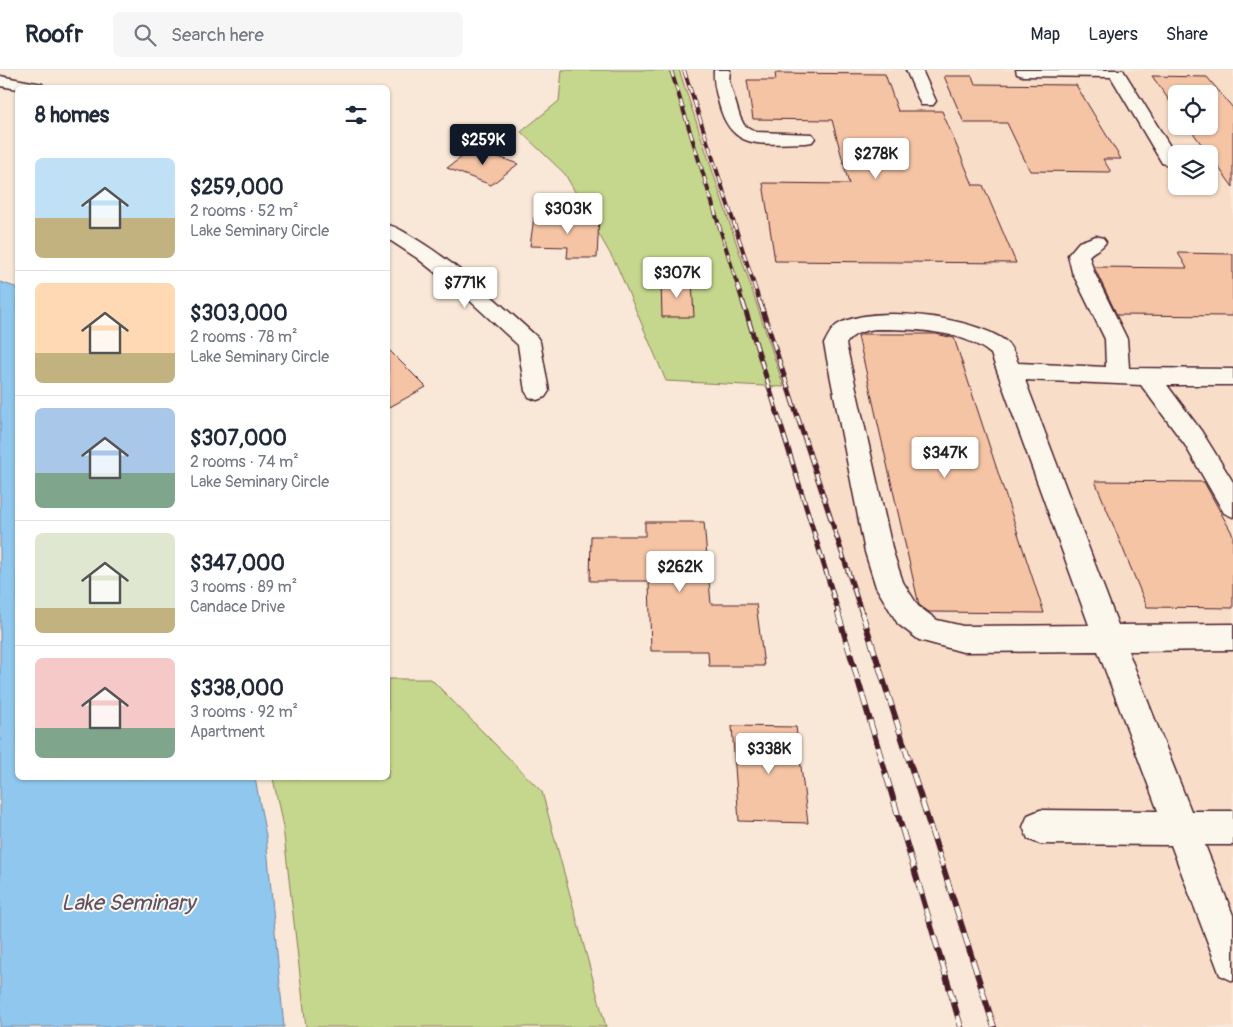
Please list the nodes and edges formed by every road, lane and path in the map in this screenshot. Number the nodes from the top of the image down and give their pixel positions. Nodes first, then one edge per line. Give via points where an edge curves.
1 (722, 70) edge
2 (914, 70) edge
3 (1023, 70) edge
4 (1116, 71) edge
5 (0, 81) edge
6 (21, 85) edge
7 (927, 101) dead end
8 (806, 138) dead end
9 (1168, 157) edge
10 (390, 232) edge
11 (1096, 242) dead end
12 (1010, 371) junction
13 (1118, 376) junction
14 (1147, 376) junction
15 (1233, 377) edge
16 (537, 391) dead end
17 (1233, 506) edge
18 (1233, 637) edge
19 (1108, 638) junction
20 (1040, 827) dead end
21 (1233, 828) edge
22 (1181, 829) junction
23 (1233, 962) edge

1 - 8 street via 721,81 736,128 752,137
2 - 7 street
3 - 4 street
4 - 9 street
5 - 6 street
10 - 16 street via 424,253 475,293 529,342
11 - 13 street via 1078,254 1116,339
12 - 13 street
12 - 19 street
12 - 19 street via 998,347 948,327 869,322 844,330 835,344 879,552 890,587 908,615 929,631 963,639
13 - 14 street
14 - 15 street
14 - 17 street via 1202,450
18 - 19 street
19 - 22 street
20 - 22 street
21 - 22 street
22 - 23 street

